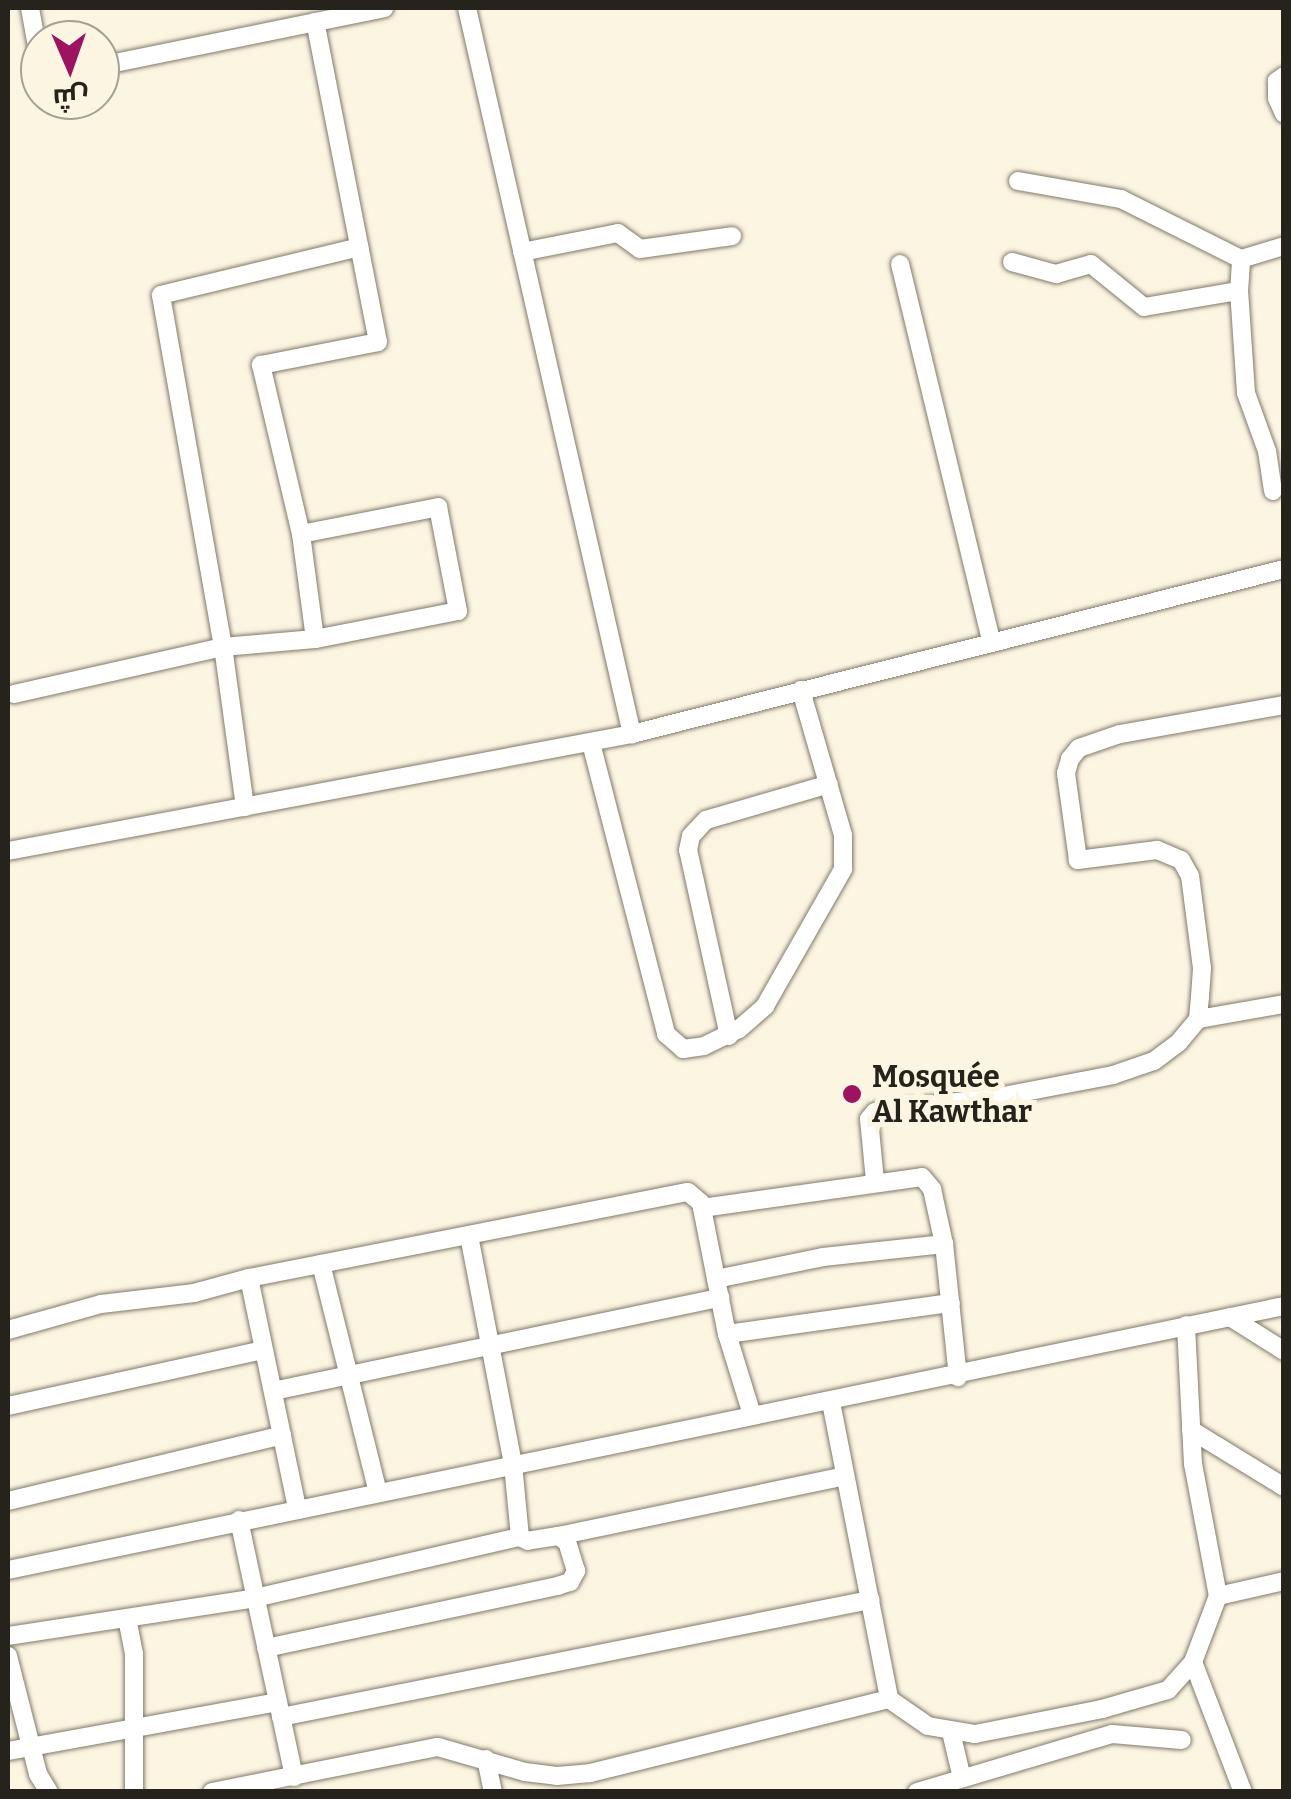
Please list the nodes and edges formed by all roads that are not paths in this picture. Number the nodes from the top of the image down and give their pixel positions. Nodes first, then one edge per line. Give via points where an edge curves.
1 (384, 8) edge
2 (467, 8) edge
3 (315, 22) junction
4 (120, 62) edge
5 (1284, 76) edge
6 (1284, 114) edge
7 (1018, 180) dead end
8 (732, 236) dead end
9 (360, 246) junction
10 (1284, 246) edge
11 (522, 252) junction
12 (1240, 259) junction
13 (1012, 262) dead end
14 (900, 264) dead end
15 (1239, 291) junction
16 (1273, 490) dead end
17 (301, 534) junction
18 (1284, 569) edge
19 (315, 639) junction
20 (991, 640) junction
21 (223, 646) junction
22 (801, 690) junction
23 (14, 694) dead end
24 (1284, 705) edge
25 (632, 734) junction
26 (591, 742) junction
27 (829, 784) junction
28 (245, 807) junction
29 (8, 851) edge
30 (1284, 1004) edge
31 (1198, 1019) junction
32 (728, 1036) junction
33 (875, 1180) junction
34 (702, 1208) junction
35 (469, 1235) junction
36 (944, 1244) junction
37 (321, 1264) junction
38 (249, 1278) junction
39 (718, 1289) junction
40 (951, 1303) junction
41 (1284, 1306) edge
42 (1230, 1316) junction
43 (1186, 1325) junction
44 (8, 1330) edge
45 (727, 1334) junction
46 (492, 1347) junction
47 (262, 1350) junction
48 (1284, 1350) edge
49 (346, 1374) junction
50 (958, 1377) junction
51 (273, 1391) junction
52 (831, 1402) junction
53 (8, 1404) edge
54 (752, 1415) junction
55 (1191, 1430) junction
56 (282, 1435) junction
57 (513, 1464) junction
58 (845, 1476) junction
59 (1284, 1487) edge
60 (378, 1492) junction
61 (8, 1501) edge
62 (297, 1508) junction
63 (239, 1520) junction
64 (558, 1536) junction
65 (520, 1538) junction
66 (8, 1570) edge
67 (1284, 1581) edge
68 (1218, 1596) junction
69 (256, 1598) junction
70 (870, 1600) junction
71 (127, 1618) junction
72 (8, 1636) edge
73 (266, 1648) junction
74 (1193, 1662) junction
75 (9, 1665) edge
76 (889, 1699) junction
77 (279, 1709) junction
78 (135, 1727) junction
79 (951, 1732) junction
80 (1182, 1740) dead end
81 (31, 1746) junction
82 (8, 1750) edge
83 (486, 1760) junction
84 (294, 1777) junction
85 (962, 1778) junction
86 (591, 1782) edge
87 (247, 1789) edge
88 (49, 1792) edge
89 (134, 1792) edge
90 (212, 1792) edge
91 (493, 1792) edge
92 (917, 1792) edge
93 (1243, 1792) edge

1 - 3 street
2 - 11 street
3 - 4 street
3 - 9 street
5 - 6 street via 1276,98
7 - 12 street via 1121,199
8 - 11 street via 640,248 618,233
9 - 17 street via 378,342 262,365
9 - 21 street via 161,295
10 - 12 street
11 - 25 street
12 - 15 street
13 - 15 street via 1056,274 1091,264 1144,307
14 - 20 street
15 - 16 street via 1246,394 1268,451
17 - 19 street
17 - 19 street via 438,507 458,611
18 - 20 street
19 - 21 street
20 - 22 street
21 - 23 street
21 - 28 street
22 - 25 street
22 - 27 street
24 - 31 street via 1098,740 1079,748 1066,773 1078,860 1157,850 1181,860 1190,876 1202,968
25 - 26 street
26 - 28 street
26 - 32 street via 666,1034 683,1049
27 - 32 street via 845,846 839,880 777,990
27 - 32 street via 706,820 691,836 688,850
28 - 29 street
30 - 31 street
31 - 33 street via 1154,1061 1114,1076 875,1112
33 - 34 street
33 - 36 street via 926,1180
34 - 35 street via 696,1196 679,1192
34 - 39 street
35 - 37 street
35 - 46 street
36 - 39 street via 822,1257
36 - 40 street
37 - 38 street
37 - 49 street
38 - 44 street via 194,1293 101,1304
38 - 47 street
39 - 45 street
39 - 46 street
40 - 45 street
40 - 50 street
41 - 42 street
42 - 43 street
42 - 48 street
43 - 50 street
43 - 55 street
45 - 54 street
46 - 49 street
46 - 57 street
47 - 51 street
47 - 53 street
49 - 51 street
49 - 60 street
50 - 52 street
51 - 56 street
52 - 54 street
52 - 58 street
54 - 57 street
55 - 59 street
55 - 68 street
56 - 61 street
56 - 62 street
57 - 60 street
57 - 65 street
58 - 64 street
58 - 70 street
60 - 62 street
62 - 63 street
63 - 66 street
63 - 69 street
64 - 65 street
64 - 73 street via 576,1571 570,1582
65 - 69 street
67 - 68 street
68 - 74 street
69 - 71 street
69 - 73 street
70 - 76 street
70 - 77 street
71 - 72 street
71 - 78 street
73 - 77 street
74 - 79 street via 1168,1690 975,1734
74 - 93 street
75 - 81 street
76 - 79 street
76 - 86 street
77 - 78 street
77 - 84 street
78 - 81 street
78 - 89 street
79 - 85 street
80 - 85 street via 1112,1734
81 - 82 street
81 - 88 street
83 - 84 street via 438,1747
83 - 86 street
83 - 91 street
84 - 87 street
85 - 92 street
87 - 90 street

